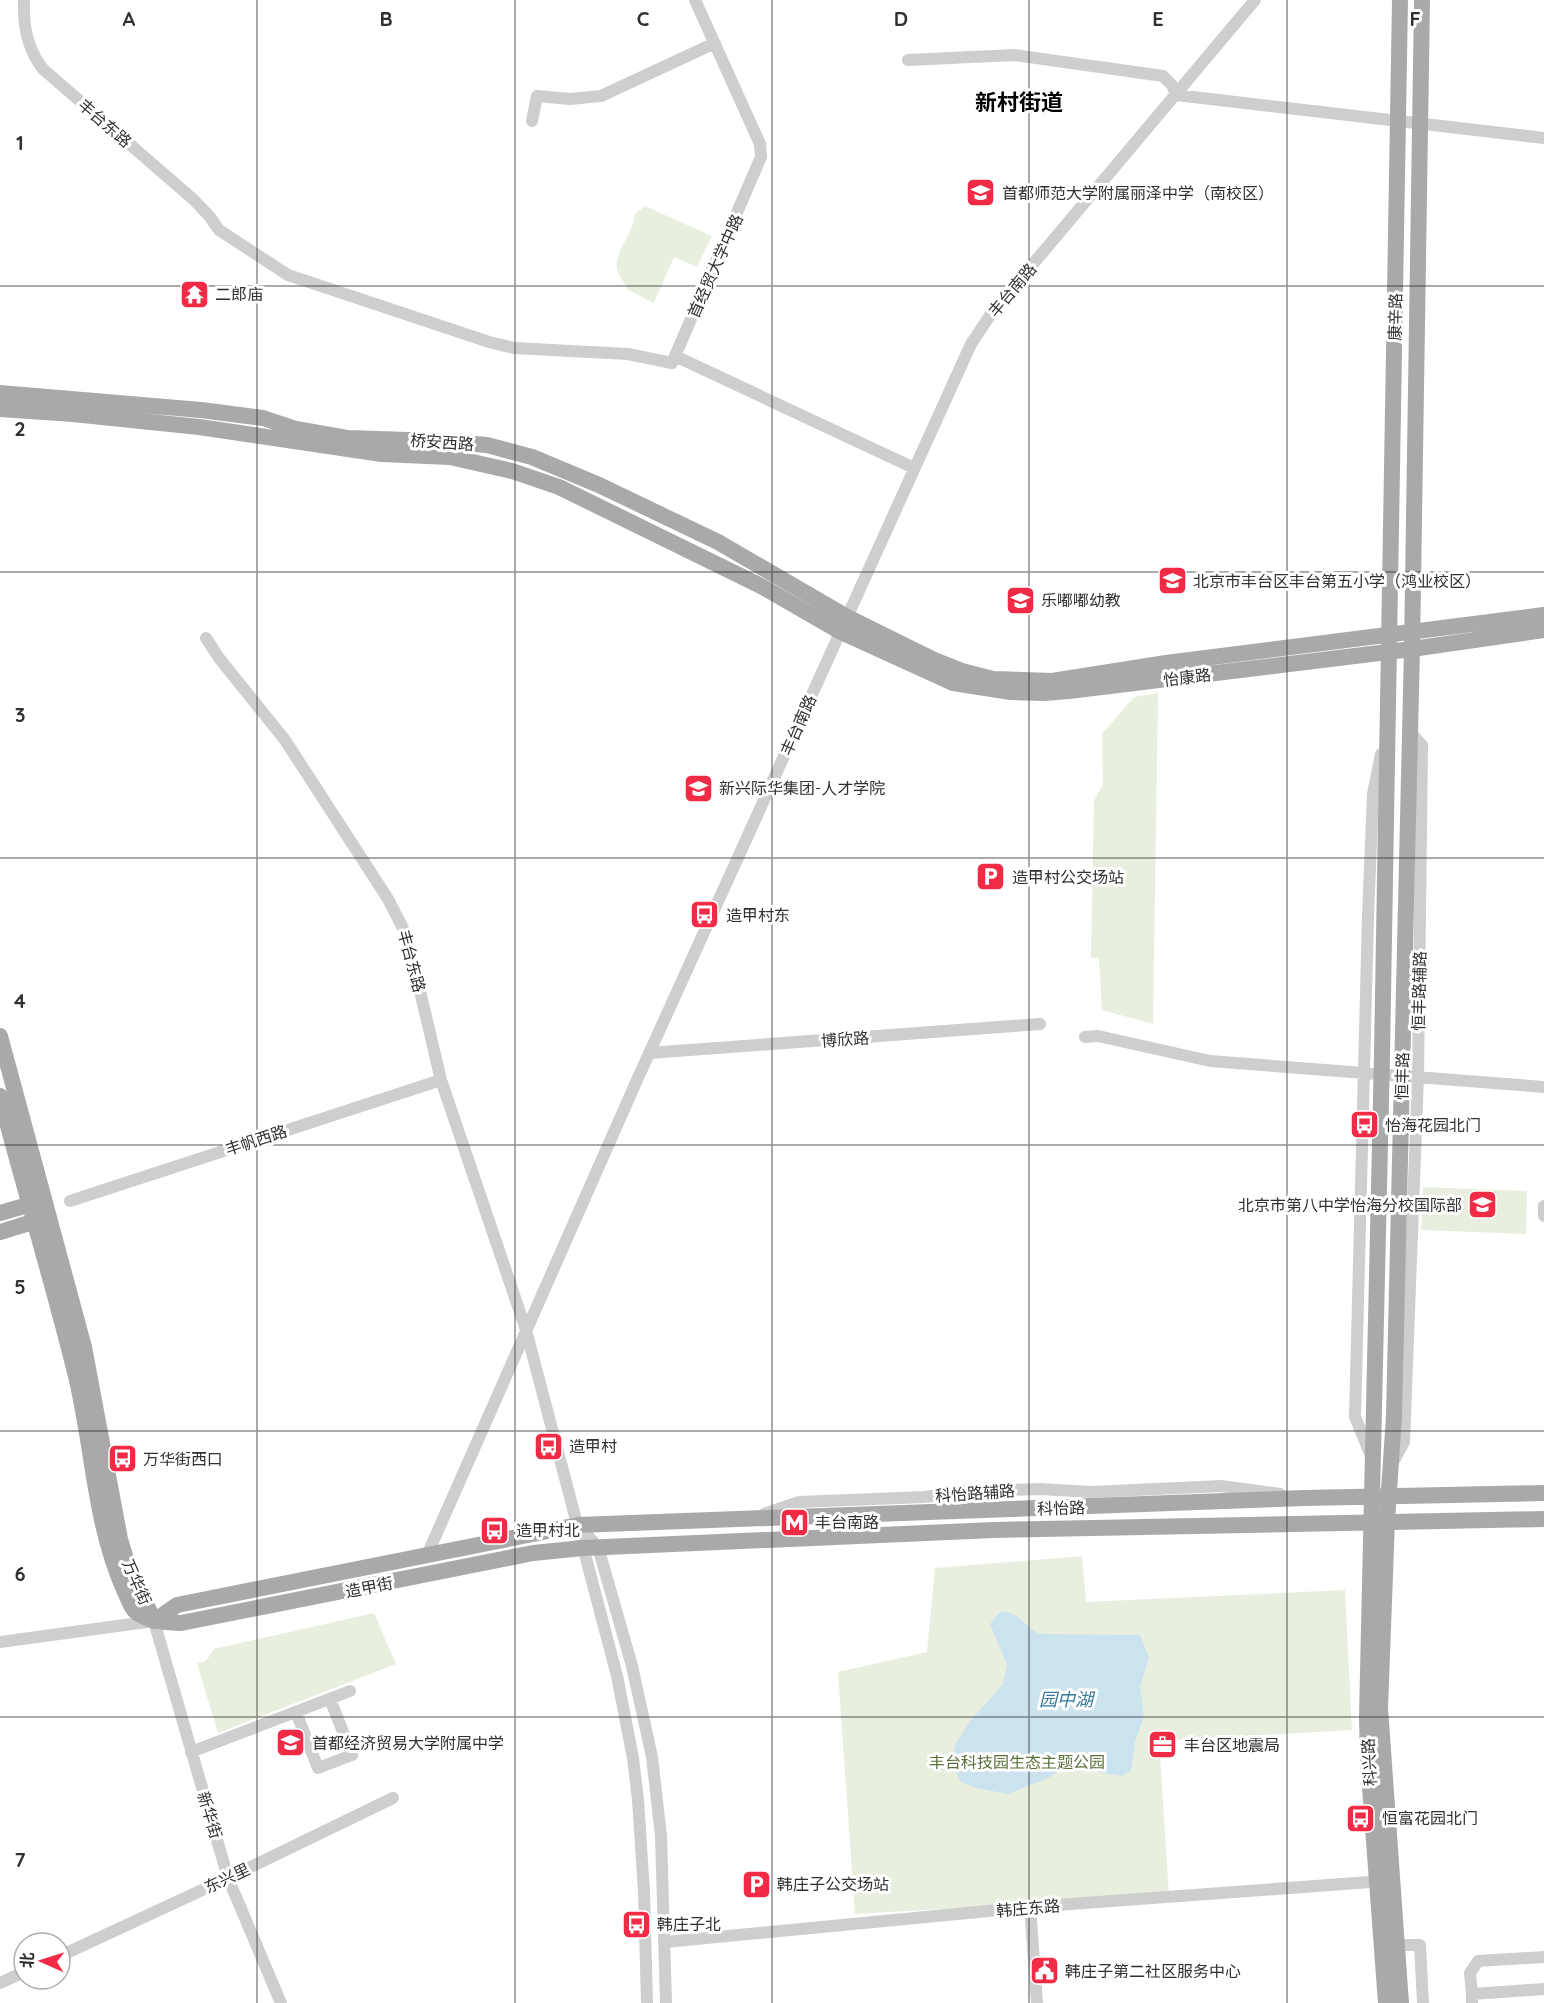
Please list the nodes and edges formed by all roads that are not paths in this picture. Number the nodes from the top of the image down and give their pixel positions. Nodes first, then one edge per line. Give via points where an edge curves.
1 (24, 0) edge
2 (695, 0) edge
3 (1255, 0) edge
4 (1400, 0) edge
5 (1422, 0) edge
6 (715, 43) junction
7 (908, 60) dead end
8 (1176, 95) junction
9 (532, 122) dead end
10 (1398, 122) junction
11 (1420, 125) junction
12 (1544, 138) edge
13 (674, 360) junction
14 (0, 393) edge
15 (0, 409) edge
16 (914, 468) junction
17 (1544, 615) edge
18 (844, 624) junction
19 (1544, 630) edge
20 (1412, 631) junction
21 (1389, 634) junction
22 (206, 638) dead end
23 (1412, 649) junction
24 (1388, 652) junction
25 (1388, 724) junction
26 (1040, 1024) dead end
27 (0, 1036) edge
28 (1085, 1037) dead end
29 (650, 1053) junction
30 (1364, 1073) junction
31 (1381, 1074) junction
32 (1410, 1077) junction
33 (441, 1080) junction
34 (1544, 1087) edge
35 (0, 1096) edge
36 (70, 1201) dead end
37 (1544, 1206) edge
38 (41, 1207) junction
39 (0, 1213) edge
40 (1544, 1216) edge
41 (33, 1222) junction
42 (0, 1232) edge
43 (526, 1330) junction
44 (1371, 1457) junction
45 (1544, 1493) edge
46 (1371, 1497) junction
47 (1389, 1497) junction
48 (1544, 1519) edge
49 (1379, 1521) junction
50 (578, 1525) junction
51 (590, 1548) junction
52 (428, 1553) junction
53 (154, 1621) junction
54 (0, 1642) edge
55 (350, 1691) dead end
56 (330, 1699) junction
57 (296, 1712) junction
58 (191, 1752) junction
59 (393, 1798) dead end
60 (228, 1878) junction
61 (1384, 1881) junction
62 (1030, 1907) junction
63 (665, 1942) junction
64 (1396, 1945) junction
65 (72, 1950) edge
66 (1544, 1957) edge
67 (1544, 1989) edge
68 (1472, 1998) edge
69 (281, 2003) edge
70 (647, 2003) edge
71 (666, 2003) edge
72 (1037, 2003) edge
73 (1386, 2003) edge
74 (1401, 2003) edge
75 (1423, 2003) edge

1 - 13 street, 丰台东路 via 28,43 43,69 194,200 219,230 288,275 514,348
2 - 6 street
3 - 8 street, 丰台南路
4 - 10 main road, 康辛路
5 - 11 main road, 康辛路
6 - 9 street via 601,96 537,96
6 - 13 street, 首经贸大学中路 via 760,144 762,157
7 - 8 street via 1014,55 1163,76
8 - 10 street
8 - 16 street, 丰台南路 via 981,329
10 - 11 street
10 - 21 main road, 康辛路
11 - 12 street
11 - 20 main road, 康辛路
13 - 16 street, 丰台东路
14 - 18 main road, 桥安西路 via 201,410 263,418 296,429 347,438 487,445 532,457 718,542
15 - 18 main road, 桥安西路 via 199,428 382,454 450,457 512,471 559,487
16 - 18 street, 丰台南路
17 - 20 main road, 怡康路
18 - 21 main road, 怡康路 via 962,671 1023,681 1052,681
18 - 24 main road, 怡康路 via 953,683 1011,692 1069,691
18 - 29 street, 丰台南路
19 - 23 main road, 怡康路
20 - 21 main road, 怡康路
20 - 23 main road, 恒丰路
21 - 24 main road, 恒丰路
22 - 33 street, 丰台东路 via 285,740 399,917 407,936
23 - 24 main road, 怡康路
23 - 32 main road, 恒丰路
24 - 25 main road, 恒丰路
25 - 30 street via 1373,794
25 - 31 main road, 恒丰路
26 - 29 street, 博欣路
27 - 38 main road, 万华街
28 - 30 street via 1098,1036 1210,1061
29 - 43 street, 丰台南路
30 - 31 street
30 - 44 street via 1355,1417
31 - 32 street
31 - 44 main road, 恒丰路
32 - 34 street
32 - 47 main road, 恒丰路
33 - 36 street, 丰帆西路
33 - 43 street, 丰台东路
35 - 38 main road, 万华街
37 - 40 street
38 - 39 main road
38 - 41 main road
38 - 53 main road, 万华街 via 92,1380 120,1539
41 - 42 main road
41 - 53 main road, 万华街 via 79,1388 110,1552 134,1610
43 - 50 street
43 - 52 street
44 - 46 main road, 恒丰路
45 - 47 main road, 科怡路
46 - 47 main road, 科怡路
46 - 49 main road, 恒丰路
46 - 50 main road, 科怡路
47 - 49 main road, 恒丰路
48 - 49 main road, 科怡路
49 - 51 main road, 科怡路 via 994,1530
49 - 61 main road, 科兴路 via 1367,1717 1368,1760
50 - 51 street
50 - 52 main road, 造甲街
51 - 53 main road, 造甲街 via 533,1554 181,1623
51 - 63 street via 632,1666 652,1757 661,1836
51 - 70 street via 633,1758 642,1852
52 - 53 main road, 造甲街 via 177,1605
53 - 54 street, 造甲街
53 - 58 street, 新华街
55 - 56 street
56 - 57 street
56 - 57 street via 352,1755 318,1768
57 - 58 street
58 - 60 street, 新华街
59 - 60 street, 东兴里
60 - 65 street, 东兴里
60 - 69 street, 新华街
61 - 62 street, 韩庄东路
61 - 64 main road, 科兴路
61 - 73 main road, 科兴路
62 - 63 street, 韩庄东路
62 - 72 street
63 - 71 street
64 - 74 main road, 科兴路
64 - 75 street via 1420,1945
66 - 68 street via 1478,1961 1470,1973
67 - 68 street

